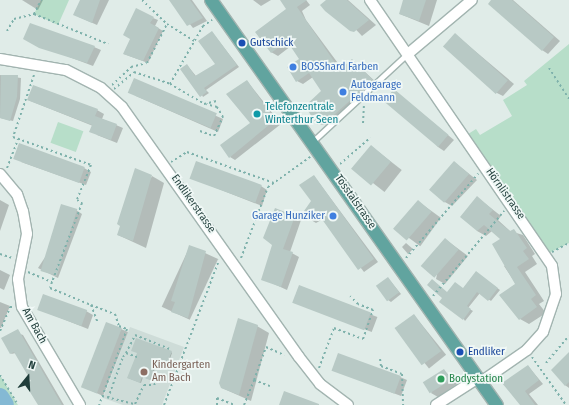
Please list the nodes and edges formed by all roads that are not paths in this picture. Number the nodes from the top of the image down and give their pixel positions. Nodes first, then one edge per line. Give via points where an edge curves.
1 (211, 0) edge
2 (370, 0) edge
3 (472, 0) edge
4 (409, 53) junction
5 (0, 59) edge
6 (312, 142) junction
7 (1, 175) edge
8 (479, 380) junction
9 (80, 405) edge
10 (348, 405) edge
11 (436, 405) edge
12 (497, 405) edge

1 - 6 main road, Tösstalstrasse
2 - 4 street, Hörnlistrasse
3 - 4 street
4 - 6 lane
4 - 8 street, Hörnlistrasse via 548,254 556,282 554,303 543,332 527,350
5 - 10 street, Endlikerstrasse via 38,63 66,70 107,93 165,165 315,379
6 - 8 main road, Tösstalstrasse
7 - 9 street, Am Bach via 17,194 24,211 27,234 20,265 22,308
8 - 11 street
8 - 12 main road, Tösstalstrasse

